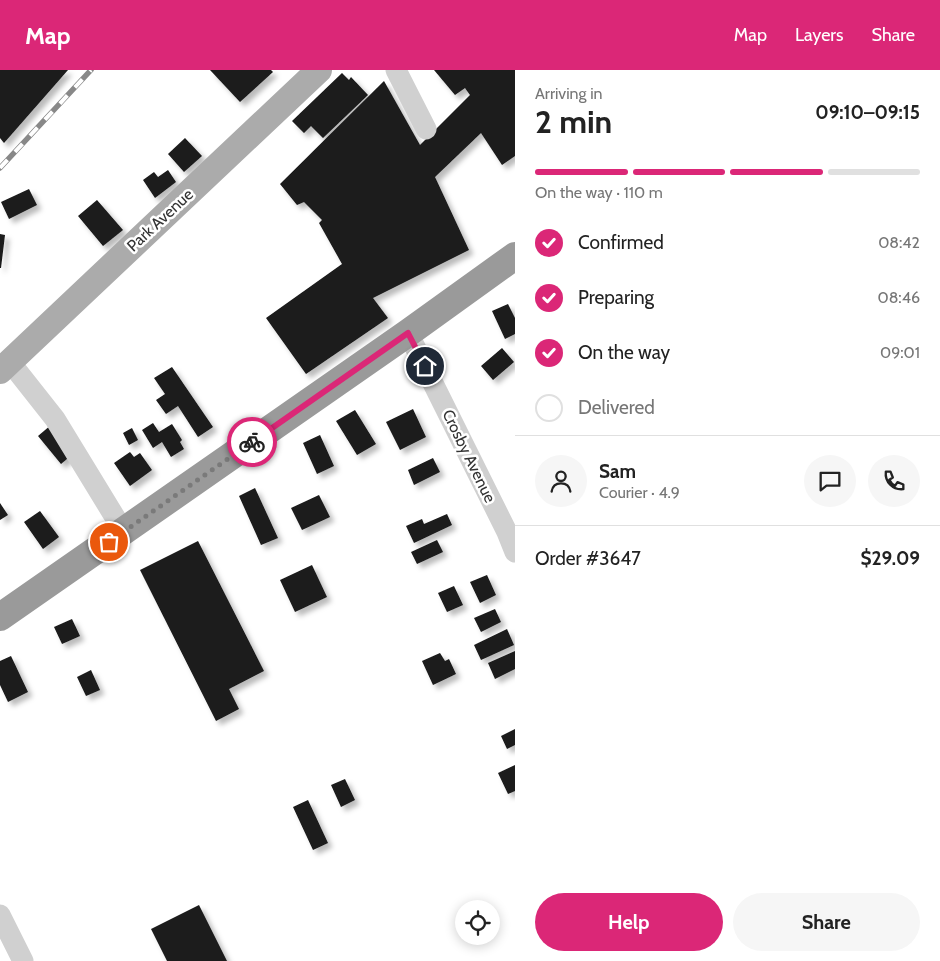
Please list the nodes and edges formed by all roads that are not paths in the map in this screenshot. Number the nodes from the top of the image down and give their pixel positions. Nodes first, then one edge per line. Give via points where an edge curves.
1 (319, 70) edge
2 (396, 70) edge
3 (426, 129) dead end
4 (515, 256) edge
5 (408, 333) junction
6 (5, 366) edge
7 (124, 532) junction
8 (515, 552) edge
9 (0, 617) edge
10 (0, 915) edge
11 (23, 961) edge

1 - 6 main road, Park Avenue
2 - 3 street
4 - 5 highway
5 - 7 highway
5 - 8 street, Crosby Avenue
6 - 7 street via 55,419
7 - 9 highway
10 - 11 street

